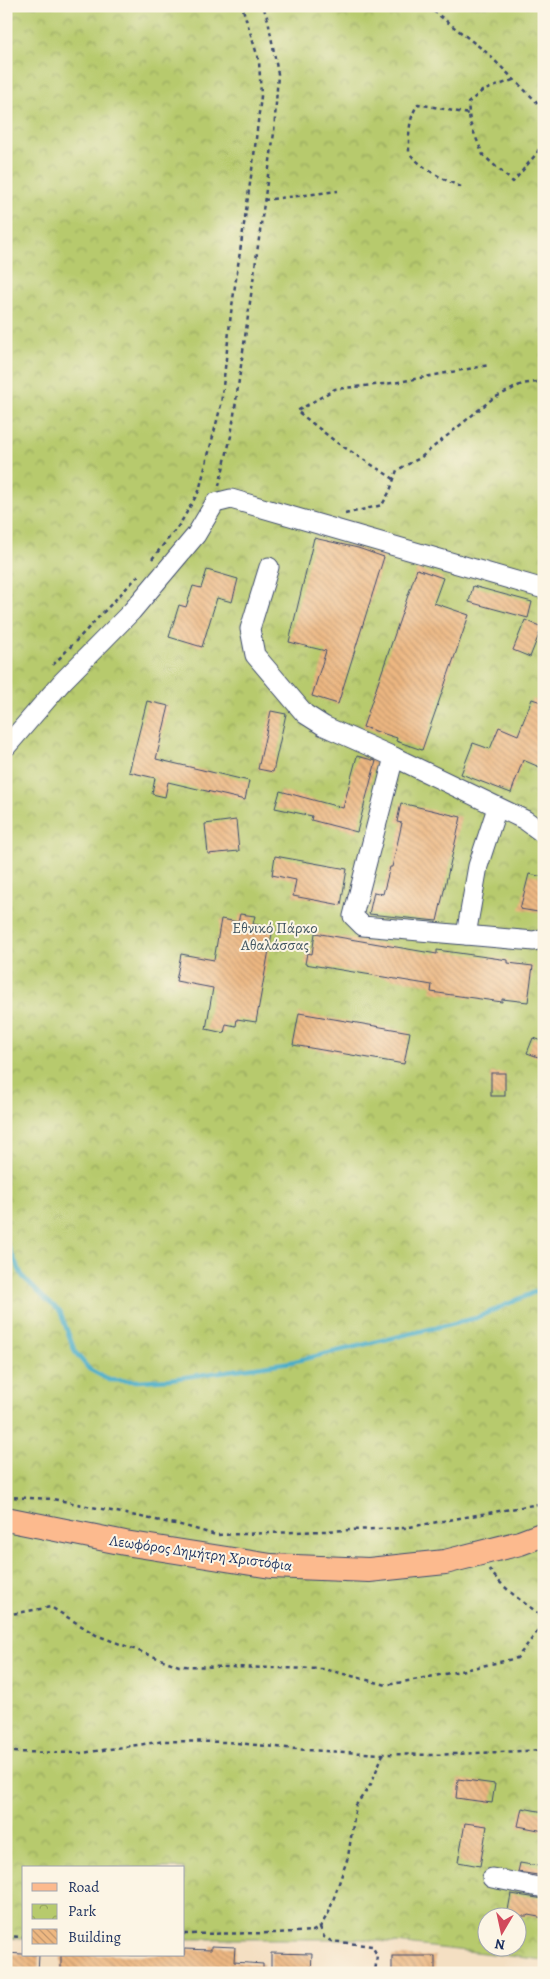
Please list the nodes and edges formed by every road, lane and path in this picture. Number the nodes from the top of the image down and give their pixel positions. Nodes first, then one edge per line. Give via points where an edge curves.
1 (242, 6) edge
2 (263, 6) edge
3 (427, 6) edge
4 (513, 80) junction
5 (544, 109) edge
6 (469, 114) junction
7 (544, 138) edge
8 (461, 187) dead end
9 (338, 191) dead end
10 (264, 200) junction
11 (490, 365) dead end
12 (544, 381) edge
13 (394, 478) junction
14 (215, 503) junction
15 (344, 514) dead end
16 (150, 562) dead end
17 (269, 566) dead end
18 (144, 570) dead end
19 (544, 589) edge
20 (50, 669) dead end
21 (6, 747) edge
22 (394, 757) junction
23 (497, 808) junction
24 (543, 831) edge
25 (466, 935) junction
26 (544, 938) edge
27 (6, 1497) edge
28 (544, 1503) edge
29 (6, 1519) edge
30 (544, 1534) edge
31 (480, 1553) junction
32 (6, 1616) edge
33 (544, 1617) edge
34 (544, 1623) edge
35 (544, 1750) edge
36 (6, 1752) edge
37 (383, 1754) junction
38 (492, 1878) dead end
39 (544, 1888) edge
40 (320, 1928) junction
41 (185, 1934) edge
42 (6, 1936) edge
43 (22, 1937) edge
44 (375, 1973) edge

1 - 16 path via 259,61 261,96 221,405 199,491 180,524
2 - 10 path via 278,74 274,133
3 - 4 path via 486,52
4 - 5 path
4 - 6 path via 482,91 468,103
6 - 7 path via 483,155 513,182 537,153
6 - 8 path via 418,104 411,114 409,153 421,166
9 - 10 path
10 - 14 path via 231,436
11 - 13 path via 393,383 335,389 297,411 336,442
12 - 13 path via 522,384 492,399 420,458 397,470
13 - 15 path via 382,505
14 - 19 street via 231,499
14 - 21 street via 196,535 132,611 62,682
17 - 22 street via 250,629 255,654 305,714 324,726
18 - 20 path
22 - 23 street
22 - 25 street via 353,916 363,926
23 - 24 street
23 - 25 street via 478,866
25 - 26 street via 534,941
27 - 28 path via 53,1499 216,1535 404,1528
29 - 31 main road, Λεωφόρος Δημήτρη Χριστόφια via 125,1543 271,1566 369,1570 445,1562
30 - 31 main road, Λεωφόρος Δημήτρη Χριστόφια
31 - 33 path via 497,1580
32 - 34 path via 51,1607 96,1635 179,1666 324,1669 387,1685 517,1658
35 - 37 path
36 - 37 path via 82,1753 166,1741 227,1742
37 - 40 path via 371,1784 356,1805 348,1857 329,1912
38 - 39 street
40 - 41 path via 276,1933
40 - 44 path via 324,1937 332,1941 372,1946 377,1955
42 - 43 path

